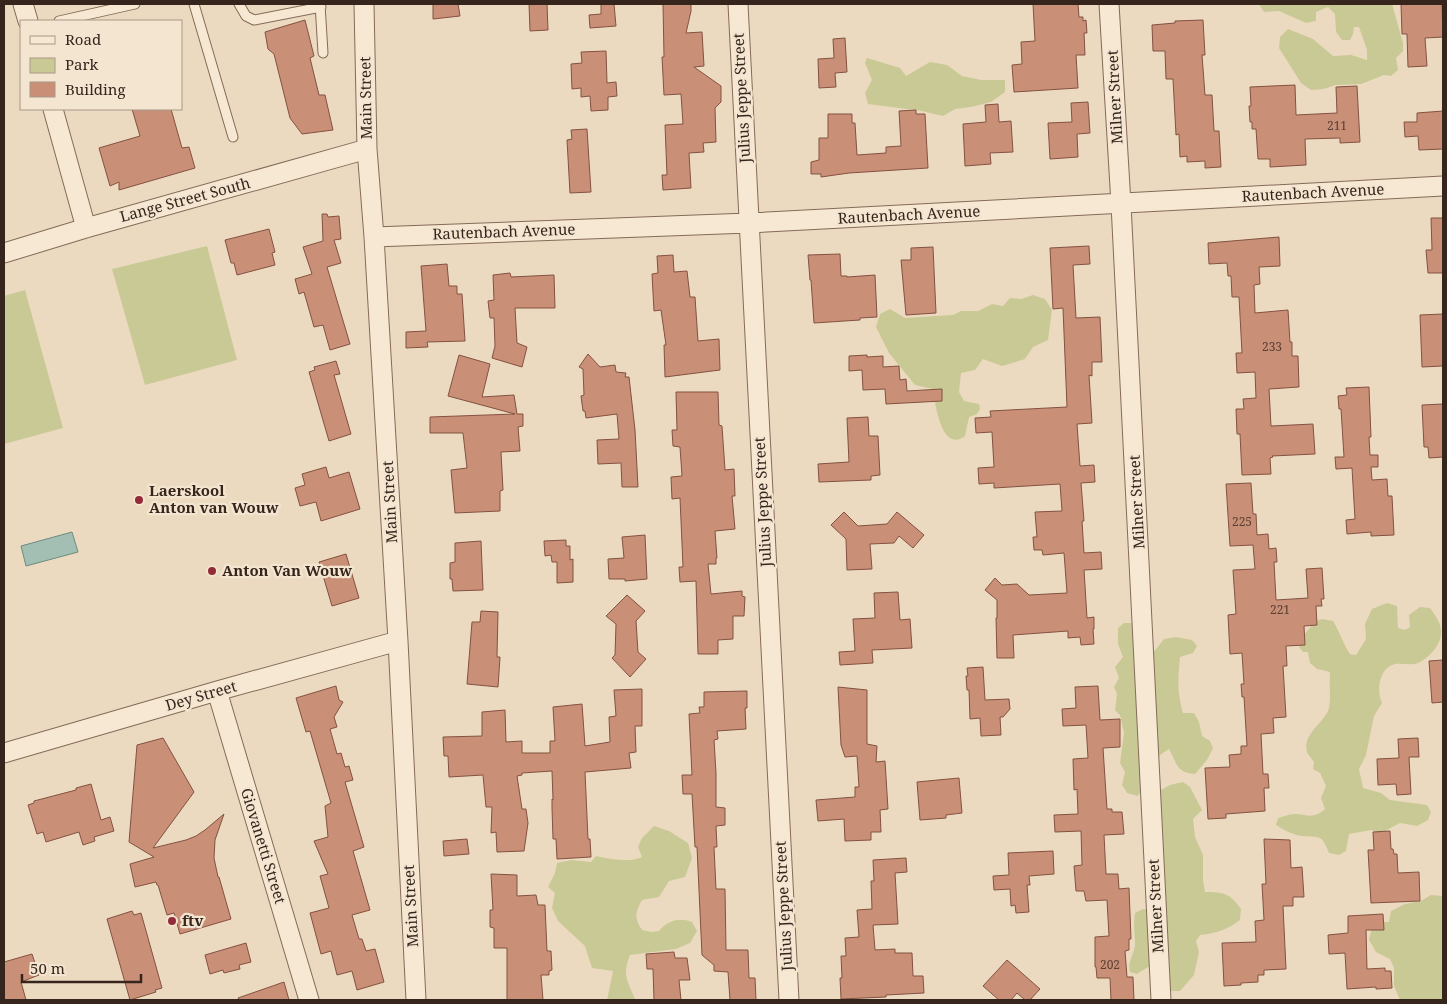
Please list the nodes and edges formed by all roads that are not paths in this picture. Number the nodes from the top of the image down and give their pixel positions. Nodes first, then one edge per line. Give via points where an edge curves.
1 (24, 4) edge
2 (134, 4) edge
3 (194, 4) edge
4 (239, 4) edge
5 (364, 4) edge
6 (738, 4) edge
7 (1109, 4) edge
8 (321, 6) edge
9 (28, 20) edge
10 (62, 20) edge
11 (323, 53) dead end
12 (53, 110) edge
13 (233, 137) dead end
14 (367, 149) junction
15 (1443, 186) edge
16 (1121, 204) junction
17 (749, 223) junction
18 (86, 228) junction
19 (374, 237) junction
20 (4, 253) edge
21 (398, 641) junction
22 (217, 691) junction
23 (4, 753) edge
24 (309, 1000) edge
25 (416, 1000) edge
26 (789, 1000) edge
27 (1161, 1000) edge

1 - 9 street
2 - 10 lane
3 - 13 lane
4 - 8 lane via 246,16 254,20
5 - 14 street, Main Street
6 - 17 street, Julius Jeppe Street
7 - 16 street, Milner Street
8 - 11 lane
12 - 18 street
14 - 18 street, Lange Street South
14 - 19 street, Main Street
15 - 16 street, Rautenbach Avenue
16 - 17 street, Rautenbach Avenue
16 - 27 street, Milner Street
17 - 19 street, Rautenbach Avenue
17 - 26 street, Julius Jeppe Street
18 - 20 street, Lange Street South
19 - 21 street, Main Street
21 - 22 street, Dey Street
21 - 25 street, Main Street
22 - 23 street, Dey Street
22 - 24 street, Giovanetti Street

